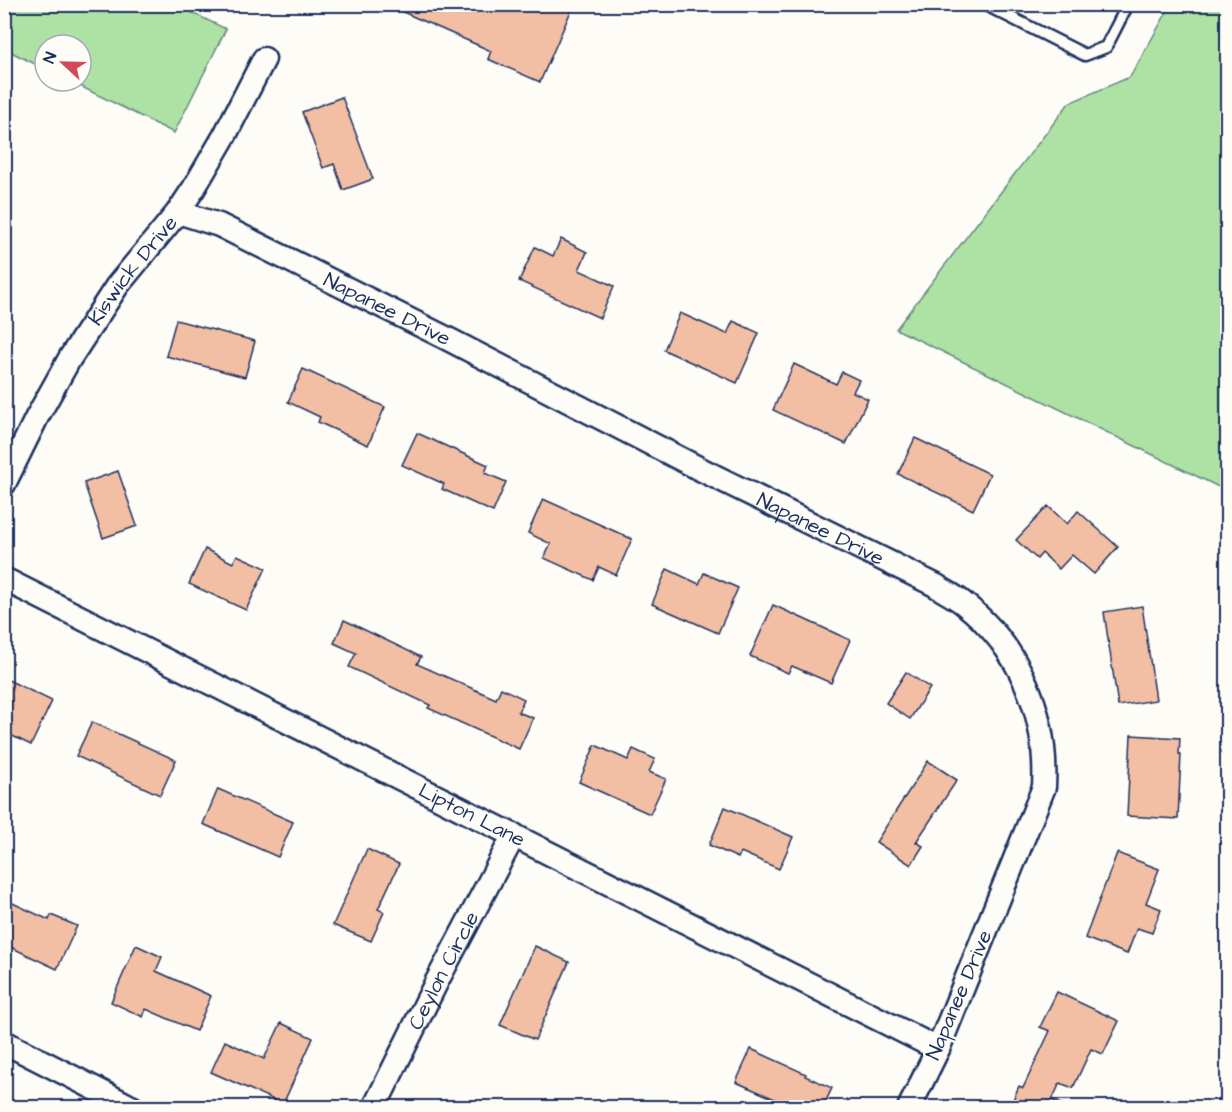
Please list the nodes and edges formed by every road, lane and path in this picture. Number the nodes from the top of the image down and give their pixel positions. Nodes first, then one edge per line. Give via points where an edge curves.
1 (984, 4) edge
2 (1128, 4) edge
3 (264, 59) dead end
4 (178, 212) junction
5 (4, 483) edge
6 (4, 579) edge
7 (514, 835) junction
8 (4, 1042) edge
9 (938, 1049) junction
10 (133, 1107) edge
11 (374, 1107) edge
12 (909, 1107) edge

1 - 2 lane via 1086,55 1106,47
3 - 4 street, Kiswick Drive via 225,135
4 - 5 street, Kiswick Drive via 117,286 69,358
4 - 9 street, Napanee Drive via 250,240 935,585 962,602 988,626 1016,663 1036,707 1044,787
6 - 7 street, Lipton Lane
7 - 9 street, Lipton Lane
7 - 11 street, Ceylon Circle
8 - 10 street
9 - 12 street, Napanee Drive

